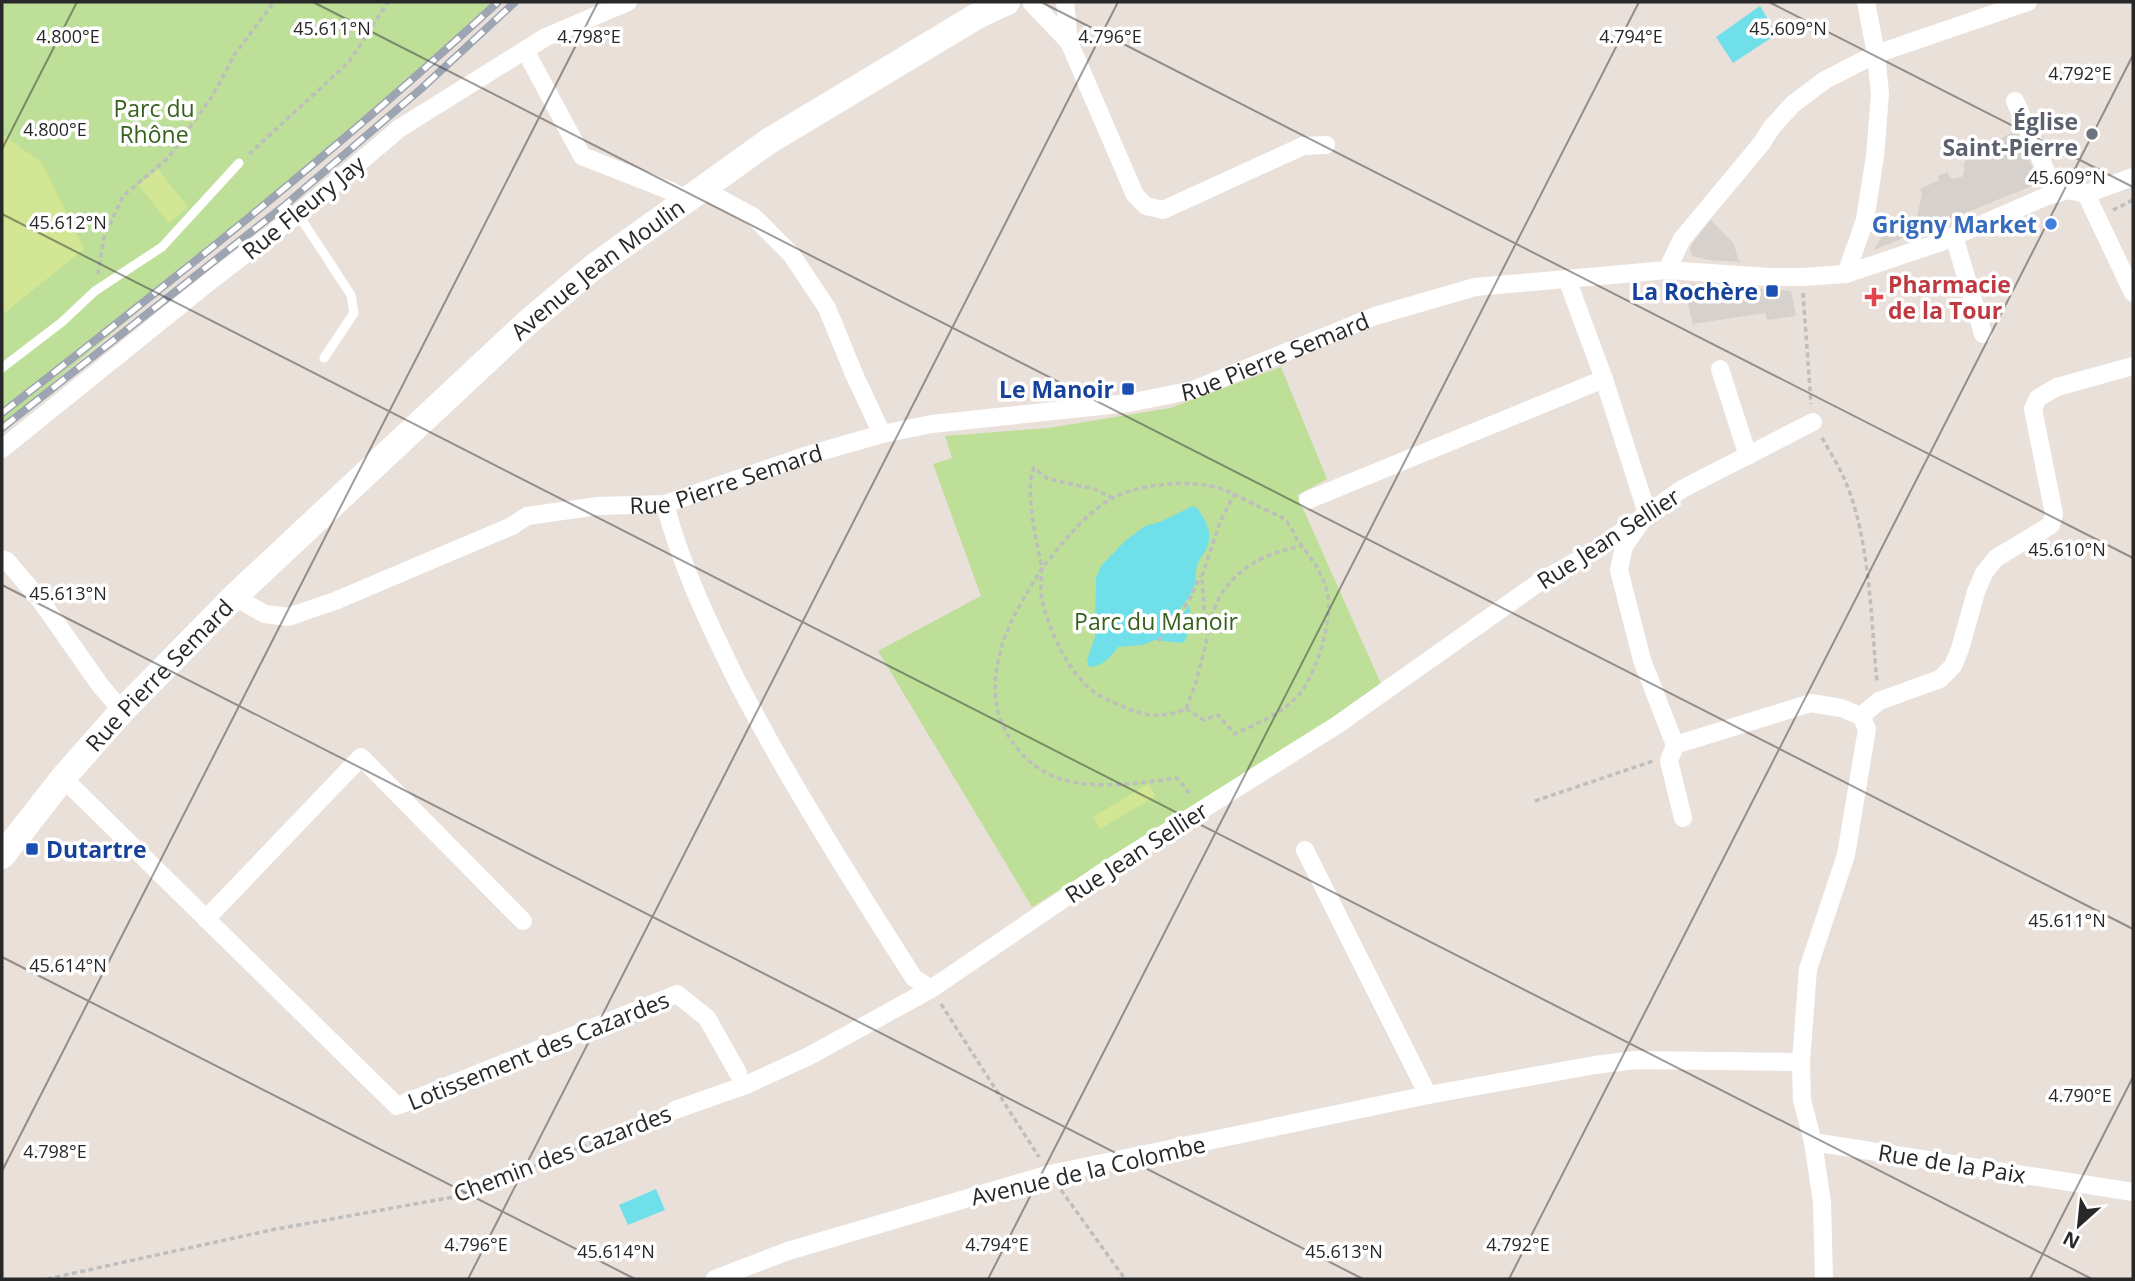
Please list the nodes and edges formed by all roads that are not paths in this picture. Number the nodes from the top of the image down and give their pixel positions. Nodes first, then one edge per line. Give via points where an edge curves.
1 (628, 2) edge
2 (1007, 2) edge
3 (1031, 2) edge
4 (1065, 2) edge
5 (1866, 2) edge
6 (2028, 2) edge
7 (1069, 42) junction
8 (525, 50) junction
9 (1876, 54) junction
10 (2015, 101) dead end
11 (1326, 145) dead end
12 (239, 163) road end
13 (2133, 177) edge
14 (2056, 194) junction
15 (2086, 194) junction
16 (694, 195) junction
17 (298, 214) junction
18 (1954, 236) junction
19 (1667, 270) junction
20 (1846, 274) junction
21 (1567, 279) junction
22 (2133, 293) edge
23 (1983, 334) dead end
24 (324, 358) dead end
25 (2133, 366) edge
26 (2, 368) edge
27 (1720, 369) dead end
28 (1604, 379) junction
29 (1814, 422) road end
30 (882, 434) junction
31 (2, 449) edge
32 (1748, 456) junction
33 (1308, 500) dead end
34 (665, 504) junction
35 (1647, 513) junction
36 (2, 559) edge
37 (234, 597) junction
38 (122, 711) junction
39 (1861, 716) junction
40 (1672, 753) junction
41 (63, 778) junction
42 (1683, 818) dead end
43 (1305, 850) dead end
44 (2, 856) edge
45 (206, 919) junction
46 (523, 921) dead end
47 (931, 989) junction
48 (1801, 1062) junction
49 (738, 1073) dead end
50 (1428, 1095) junction
51 (675, 1110) road end
52 (1813, 1142) junction
53 (2133, 1192) edge
54 (715, 1279) edge
55 (1824, 1279) edge

1 - 8 street, Rue Fleury Jay
2 - 16 main road, Avenue Jean Moulin via 769,141
3 - 7 street
4 - 7 street
5 - 9 street
6 - 9 street
7 - 11 street via 1135,195 1146,206 1163,210 1303,146
8 - 16 street via 582,156 671,191
8 - 17 street, Rue Fleury Jay via 400,128
9 - 19 street via 1825,79 1793,104 1682,239
9 - 20 street via 1880,94 1875,156 1866,220
10 - 14 street
12 - 26 lane via 162,247 95,291
13 - 15 street
14 - 15 street via 2068,190
14 - 18 street, Rue Pierre Semard
15 - 22 street
16 - 30 street via 754,217 791,254 827,309
16 - 37 main road, Avenue Jean Moulin via 596,265 528,322
17 - 24 lane via 351,295 354,313
17 - 31 street, Rue Fleury Jay
18 - 20 street, Rue Pierre Semard
18 - 23 street
19 - 20 street, Rue Pierre Semard via 1802,277
19 - 21 street, Rue Pierre Semard
21 - 28 street
21 - 30 street, Rue Pierre Semard via 1475,287 1375,316 1193,390 1129,403
25 - 39 street via 2057,387 2038,398 2033,409 2054,514 2051,525 1996,558 1984,573 1953,666 1940,679 1879,701
27 - 32 street
28 - 33 street
28 - 35 street
29 - 32 street, Rue Jean Sellier
30 - 34 street, Rue Pierre Semard
32 - 35 street, Rue Jean Sellier via 1682,489
34 - 37 street, Rue Pierre Semard via 598,506 527,516 335,601 288,617 265,614
34 - 47 street via 674,541 711,629 769,743 914,978
35 - 40 street via 1624,547 1619,570
35 - 47 street, Rue Jean Sellier via 1497,611 1337,725 1103,872
36 - 38 street via 41,601
37 - 38 main road, Rue Pierre Semard
38 - 41 main road, Rue Pierre Semard
39 - 40 street via 1811,703
39 - 48 street via 1867,729 1846,855 1808,969
40 - 42 street
41 - 44 main road, Rue Pierre Semard
41 - 45 street, Lotissement des Cazardes
43 - 50 street
45 - 46 street via 361,757
45 - 49 street, Lotissement des Cazardes via 397,1106 677,994 707,1018
47 - 51 street, Chemin des Cazardes via 809,1056
48 - 50 street, Avenue de la Colombe via 1635,1060
48 - 52 street via 1802,1100
50 - 54 street, Avenue de la Colombe via 1049,1174 788,1251
52 - 53 street, Rue de la Paix
52 - 55 street via 1822,1202

